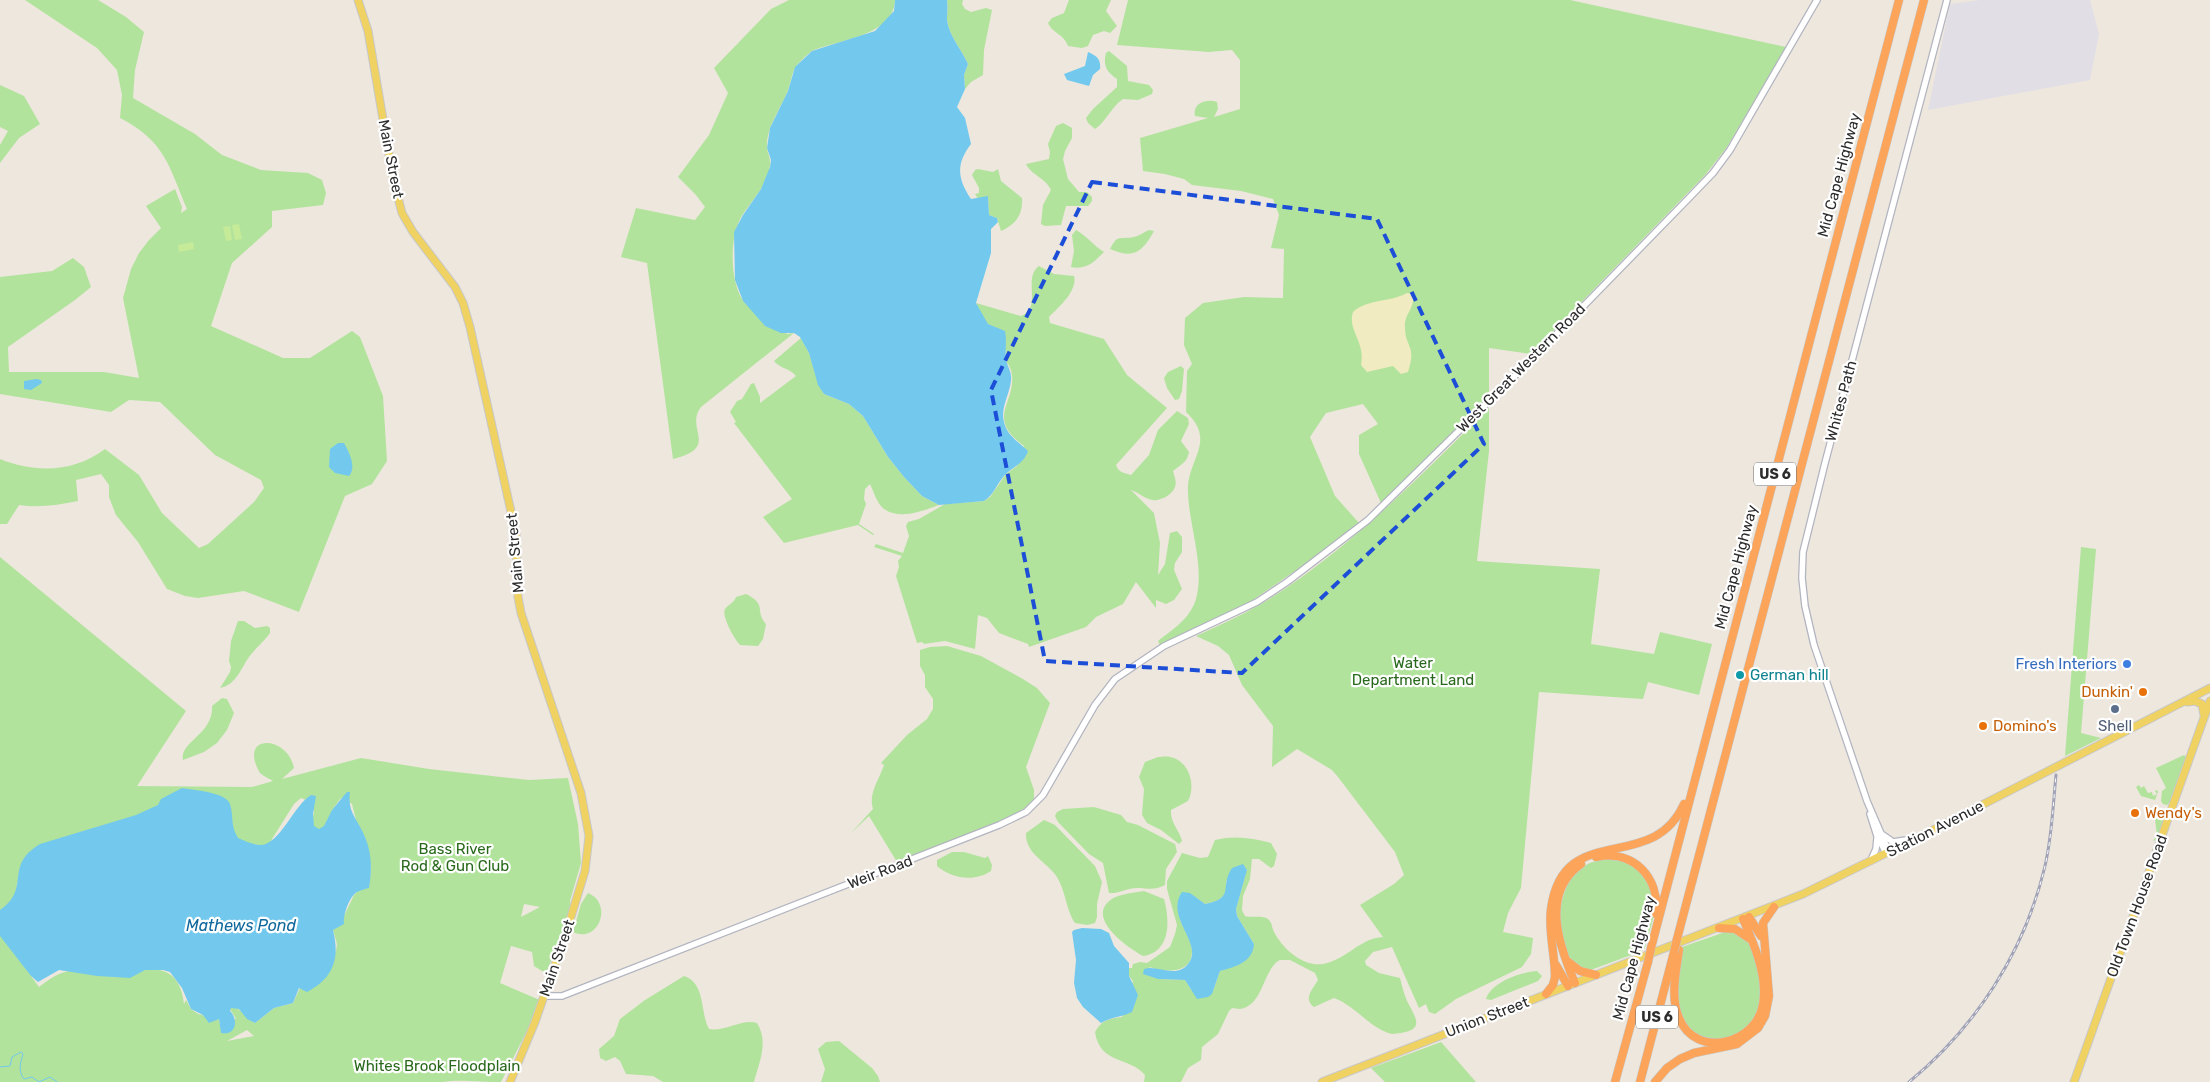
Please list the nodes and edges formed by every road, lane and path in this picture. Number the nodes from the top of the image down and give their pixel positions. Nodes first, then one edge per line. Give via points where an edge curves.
1 (358, 0) edge
2 (1818, 0) edge
3 (1899, 0) edge
4 (1924, 0) edge
5 (1947, 0) edge
6 (1147, 657) joint
7 (2210, 688) edge
8 (2210, 702) edge
9 (2182, 703) junction
10 (2204, 717) junction
11 (1692, 786) junction
12 (1927, 833) junction
13 (1879, 835) junction
14 (1886, 853) junction
15 (1871, 862) junction
16 (1774, 907) junction
17 (1746, 918) junction
18 (1718, 928) junction
19 (1751, 940) junction
20 (1764, 942) junction
21 (1652, 951) junction
22 (1677, 951) junction
23 (1566, 960) junction
24 (1555, 961) junction
25 (1596, 975) junction
26 (1571, 984) junction
27 (1546, 994) junction
28 (544, 996) junction
29 (510, 1082) edge
30 (1322, 1082) edge
31 (1615, 1082) edge
32 (1640, 1082) edge
33 (1655, 1082) edge
34 (2074, 1082) edge

1 - 28 main road, Main Street via 368,31 402,213 455,287 470,327 516,534 521,613 576,777 588,823 585,871
2 - 6 street, West Great Western Road via 1740,134 1713,173 1400,490 1358,528 1257,602
3 - 11 highway, Mid Cape Highway / US 6
4 - 22 highway, US 6, bridge via 1686,906
5 - 13 street, Whites Path via 1821,479 1803,559 1803,597 1808,625
6 - 28 street, Weir Road via 1108,686 1043,795 1021,815 562,996
7 - 9 main road, Station Avenue
8 - 10 main road, Old Town House Road
9 - 10 main road via 2200,702
9 - 12 main road, Station Avenue
10 - 34 main road, Old Town House Road
11 - 21 highway, Mid Cape Highway / US 6
11 - 24 highway via 1677,818 1661,834 1644,842 1588,854 1565,872 1555,891 1551,909
12 - 13 street via 1899,842
12 - 14 main road, Station Avenue
13 - 14 street, Whites Path via 1886,845
13 - 15 street
14 - 15 main road, Station Avenue
15 - 16 main road, Station Avenue
16 - 17 main road, Station Avenue
16 - 20 highway via 1763,923
17 - 18 main road, Station Avenue
17 - 19 highway
17 - 20 highway
18 - 19 highway via 1735,930
18 - 21 main road, Station Avenue
19 - 22 highway via 1762,975 1763,1007 1757,1021 1746,1033 1719,1043 1696,1038 1679,1019 1674,994
20 - 33 highway via 1769,996 1765,1016 1758,1028 1737,1044 1680,1059
21 - 23 highway via 1657,901 1651,880 1630,860 1603,856 1578,866 1561,892 1556,927
21 - 25 main road, Union Street
21 - 31 highway, Mid Cape Highway / US 6, bridge
22 - 32 highway, US 6
23 - 25 highway via 1577,970
23 - 26 highway
24 - 26 highway
24 - 27 highway via 1555,980
25 - 26 main road, Union Street
26 - 27 main road, Union Street
27 - 30 main road, Union Street
28 - 29 main road, Main Street

